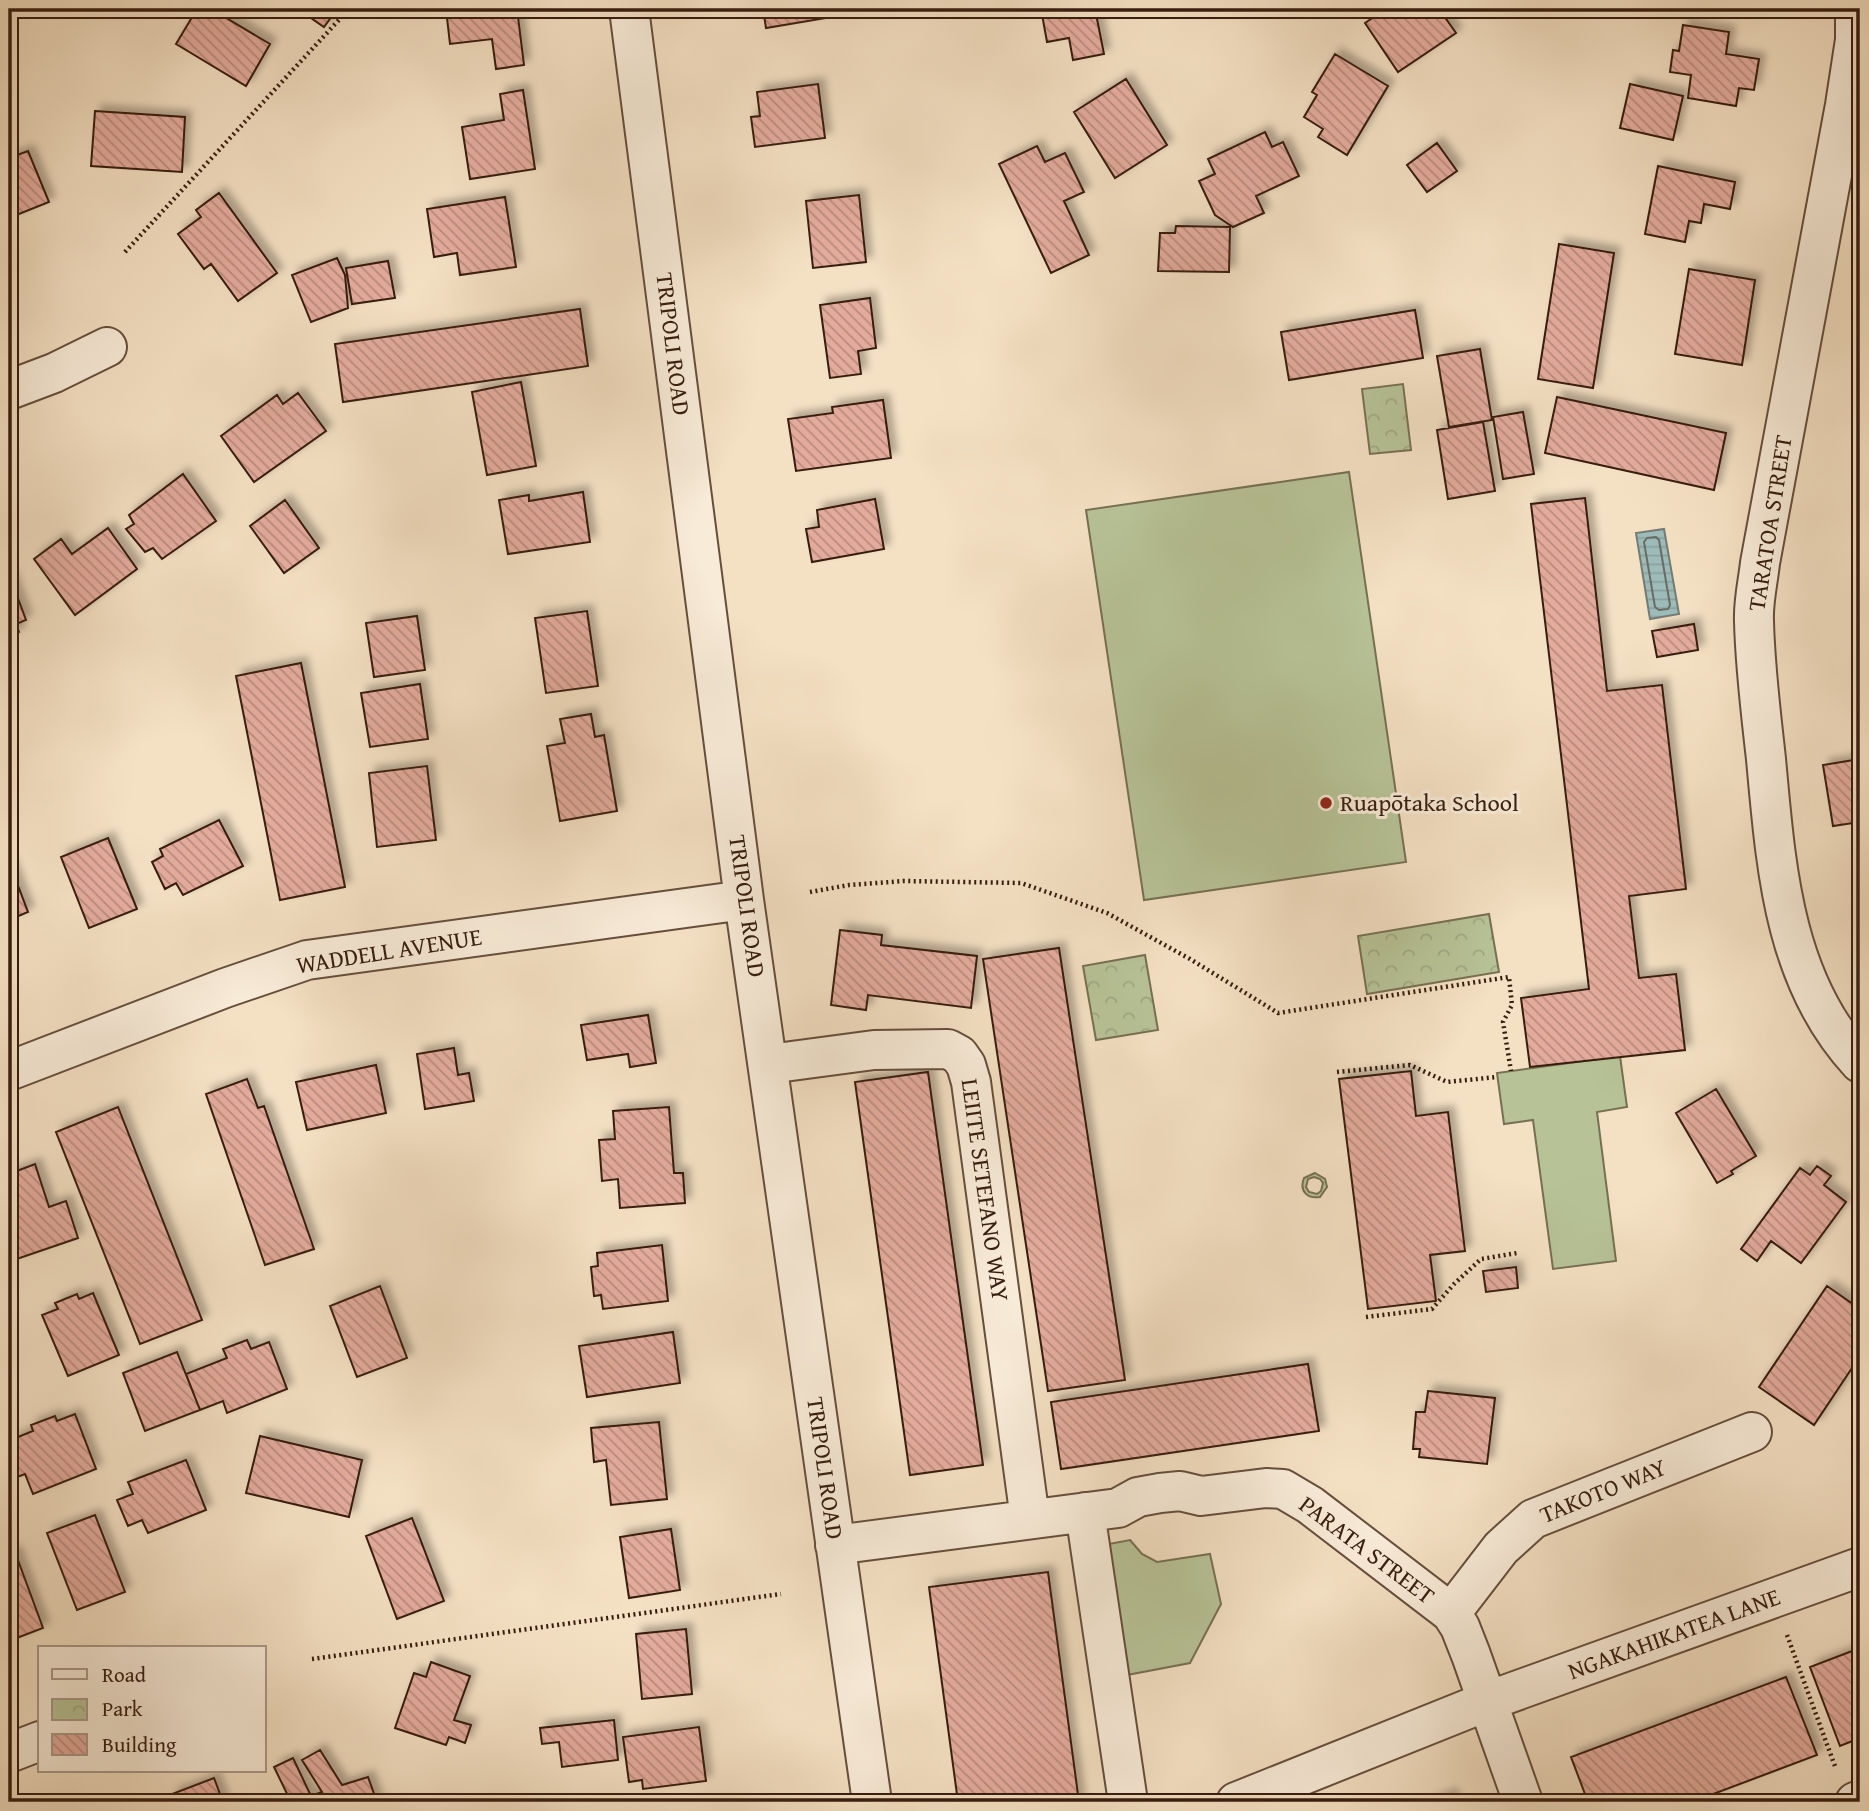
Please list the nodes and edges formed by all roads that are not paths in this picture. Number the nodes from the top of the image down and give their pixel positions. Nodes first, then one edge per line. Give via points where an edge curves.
1 (629, 9) edge
2 (1856, 9) edge
3 (107, 347) dead end
4 (9, 390) edge
5 (744, 900) junction
6 (1860, 1063) edge
7 (769, 1065) junction
8 (9, 1071) edge
9 (1752, 1432) dead end
10 (1085, 1513) junction
11 (1030, 1519) junction
12 (835, 1545) junction
13 (1860, 1567) edge
14 (1451, 1613) junction
15 (1488, 1701) junction
16 (38, 1742) edge
17 (9, 1753) edge
18 (872, 1802) edge
19 (1128, 1802) edge
20 (1236, 1802) edge
21 (1523, 1802) edge

1 - 5 street, TRIPOLI ROAD
2 - 6 street, TARATOA STREET via 1841,128 1760,563 1754,619 1783,902 1812,991 1831,1027
3 - 4 street
5 - 7 street, TRIPOLI ROAD
5 - 8 street, WADDELL AVENUE via 307,960
7 - 11 street, LEIITE SETEFANO WAY via 874,1050 948,1049 966,1065
7 - 12 street, TRIPOLI ROAD
9 - 14 street, TAKOTO WAY via 1533,1519 1501,1548
10 - 11 street, PARATA STREET
10 - 14 street, PARATA STREET via 1118,1508 1138,1497 1160,1493 1201,1496 1283,1489
10 - 19 street
11 - 12 street, PARATA STREET
12 - 18 street, TRIPOLI ROAD
13 - 15 street, NGAKAHIKATEA LANE
14 - 15 street, PARATA STREET
15 - 20 street, NGAKAHIKATEA LANE
15 - 21 street, PARATA STREET
16 - 17 street

